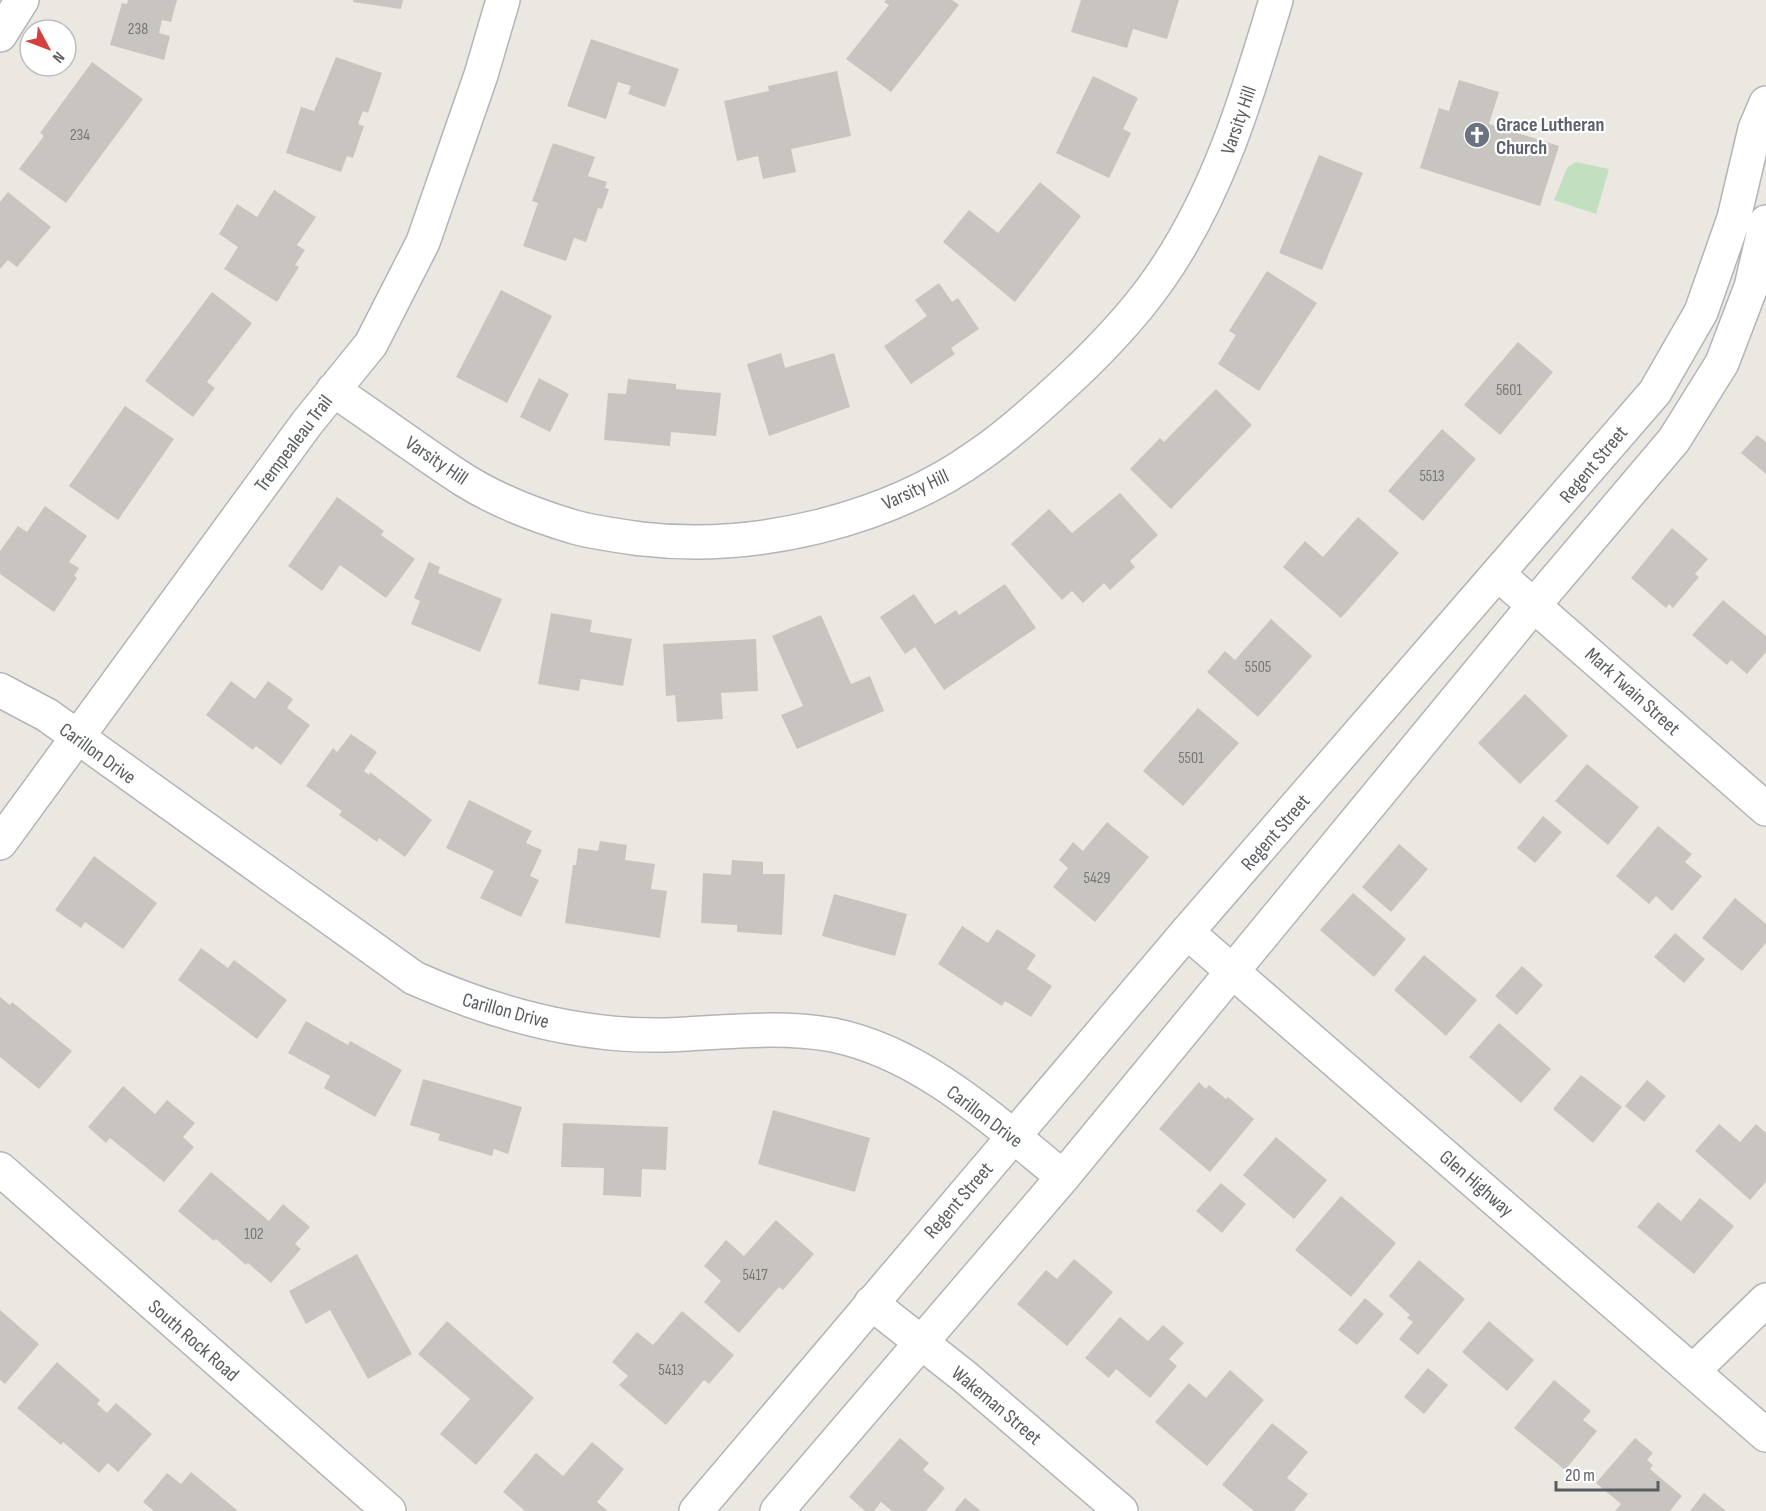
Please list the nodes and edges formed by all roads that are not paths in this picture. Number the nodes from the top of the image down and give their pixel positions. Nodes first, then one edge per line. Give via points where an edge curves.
1 (22, 0) edge
2 (503, 0) edge
3 (1276, 0) edge
4 (0, 35) edge
5 (1766, 103) edge
6 (1766, 222) edge
7 (333, 390) junction
8 (1499, 575) junction
9 (1535, 604) junction
10 (0, 690) edge
11 (75, 737) junction
12 (1766, 809) edge
13 (0, 843) edge
14 (1187, 932) junction
15 (1233, 972) junction
16 (1013, 1137) junction
17 (0, 1169) edge
18 (1063, 1177) junction
19 (1766, 1300) edge
20 (871, 1303) junction
21 (920, 1341) junction
22 (1693, 1371) junction
23 (1766, 1435) edge
24 (389, 1511) edge
25 (696, 1511) edge
26 (777, 1511) edge
27 (1120, 1511) edge

1 - 4 street
2 - 7 street, Trempealeau Trail via 423,242 371,344
3 - 7 street, Varsity Hill via 1213,186 1159,279 1083,368 1026,419 978,457 920,490 847,519 735,542 673,543 621,536 566,524 466,482
5 - 8 street, Regent Street via 1755,129 1734,218 1701,312 1655,392
6 - 9 street via 1751,287 1722,363 1674,440
7 - 11 street, Trempealeau Trail
8 - 9 street, Mark Twain Street
8 - 14 street, Regent Street
9 - 12 street, Mark Twain Street
9 - 15 street
10 - 11 street, Carillon Drive via 47,715
11 - 13 street, Trempealeau Trail
11 - 16 street, Carillon Drive via 404,972 463,1000 516,1017 589,1031 664,1035 735,1029 834,1036 880,1050 935,1078
14 - 15 street, Glen Highway
14 - 16 street, Regent Street
15 - 18 street
15 - 22 street, Glen Highway
16 - 18 street, Carillon Drive
16 - 20 street, Regent Street
17 - 24 street, South Rock Road
18 - 21 street
19 - 22 street
20 - 21 street, Wakeman Street
20 - 25 street, Regent Street
21 - 26 street
21 - 27 street, Wakeman Street
22 - 23 street, Glen Highway

